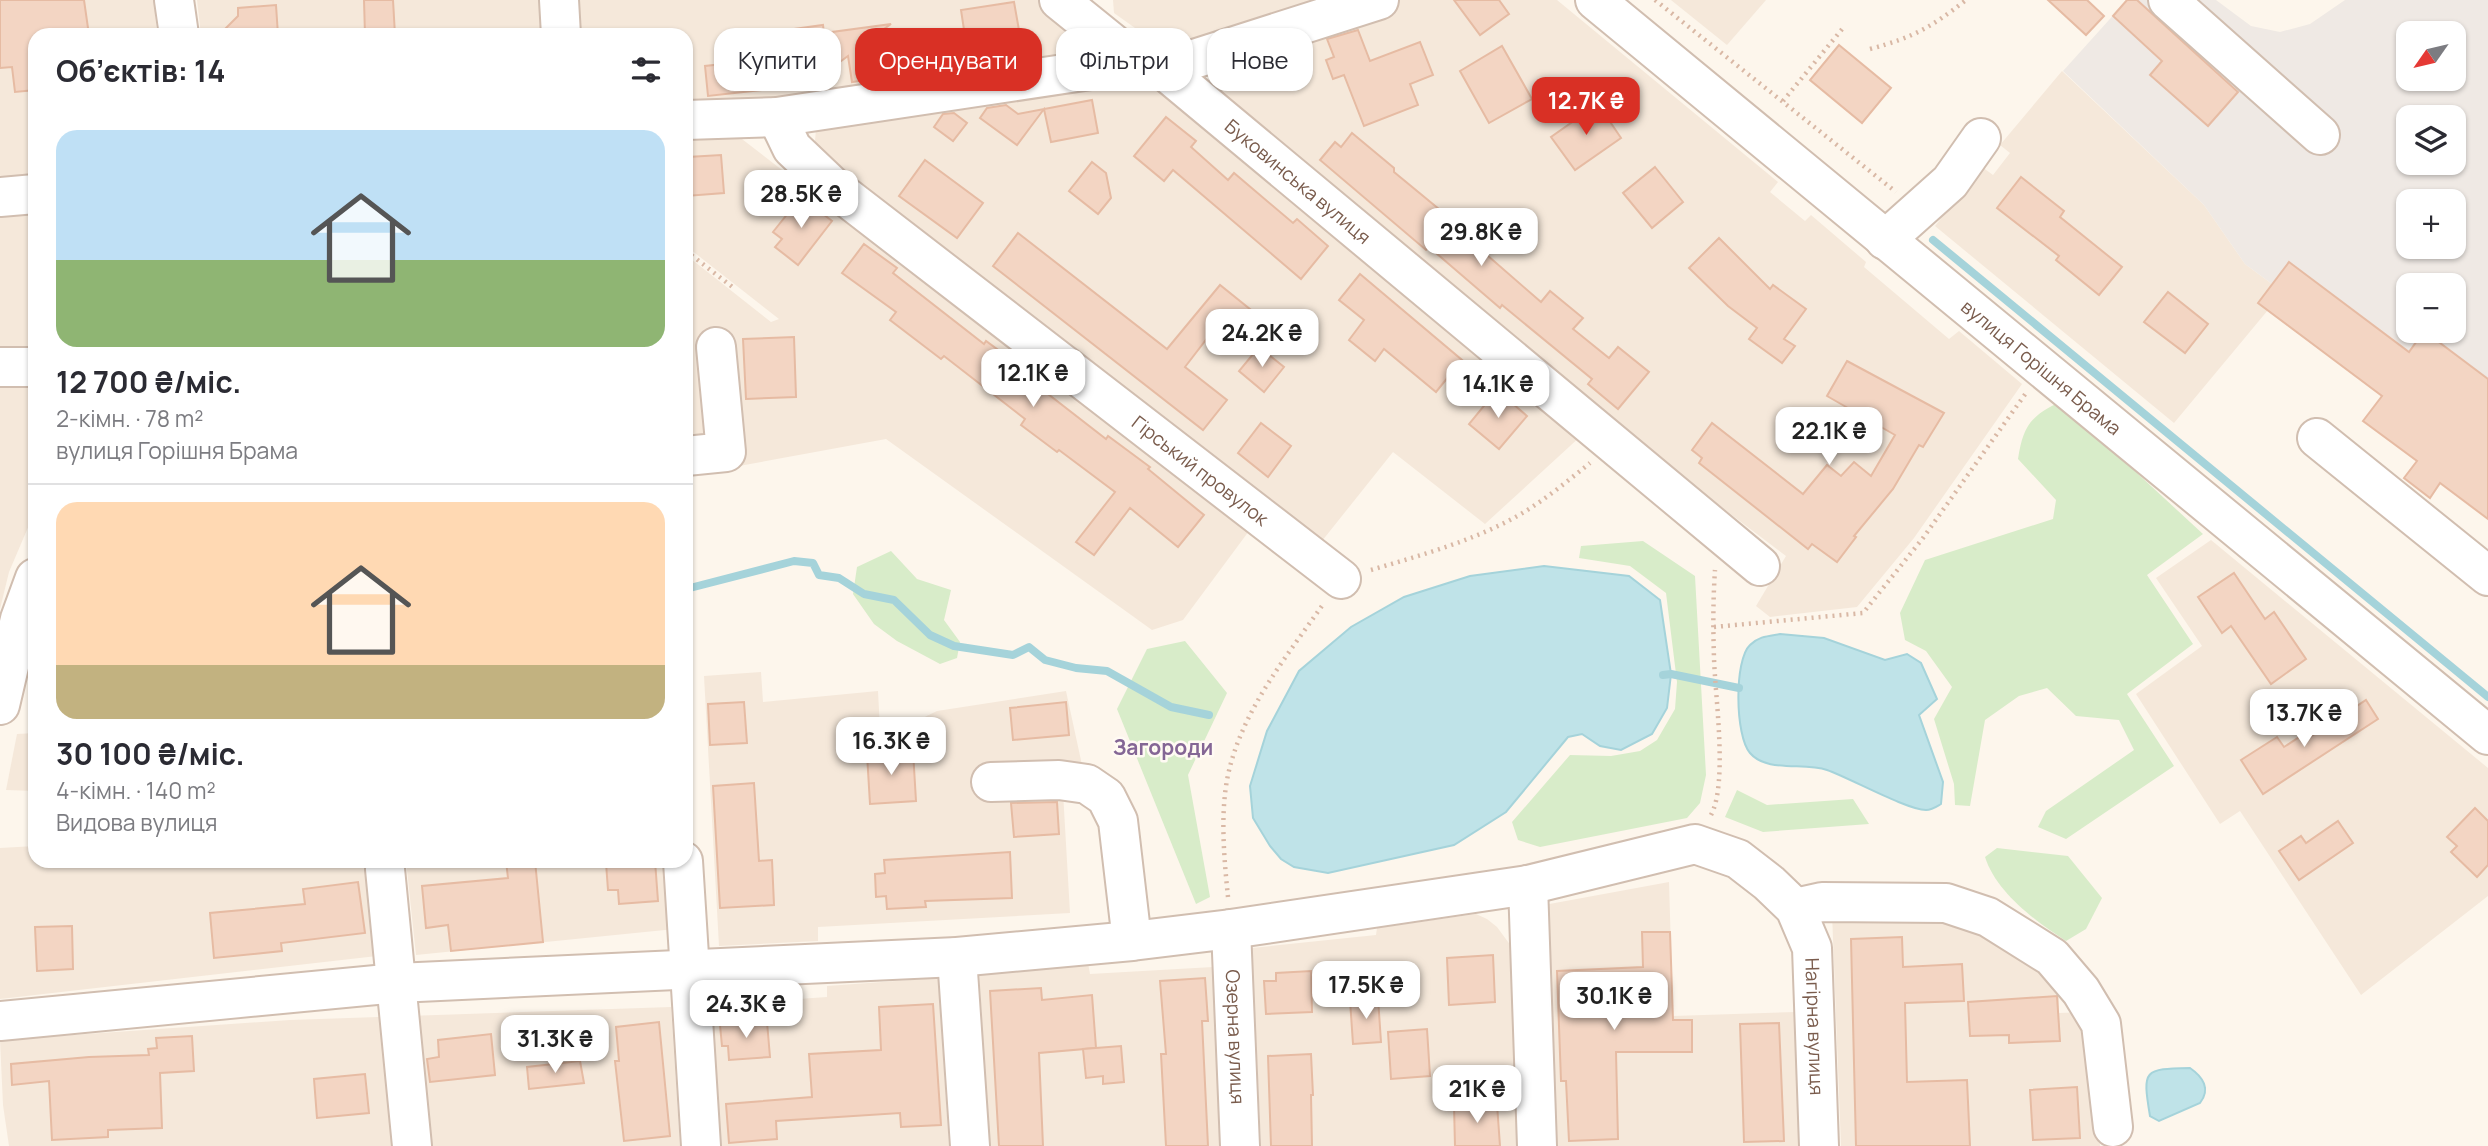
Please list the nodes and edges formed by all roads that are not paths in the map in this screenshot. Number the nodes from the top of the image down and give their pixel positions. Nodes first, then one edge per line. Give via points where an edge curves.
1 (174, 0) edge
2 (559, 0) edge
3 (1059, 0) edge
4 (1379, 0) edge
5 (1595, 0) edge
6 (2168, 0) edge
7 (178, 28) edge
8 (561, 28) edge
9 (1098, 28) edge
10 (1193, 59) edge
11 (1056, 77) edge
12 (1181, 91) edge
13 (777, 117) junction
14 (693, 120) edge
15 (2320, 135) dead end
16 (1980, 138) dead end
17 (28, 195) edge
18 (0, 197) edge
19 (1885, 240) junction
20 (716, 347) dead end
21 (0, 367) edge
22 (28, 367) edge
23 (2317, 438) dead end
24 (693, 455) edge
25 (1760, 566) dead end
26 (2488, 576) edge
27 (1341, 579) road end
28 (28, 597) edge
29 (0, 705) edge
30 (2488, 735) edge
31 (991, 782) dead end
32 (683, 868) edge
33 (385, 869) dead end
34 (1528, 885) junction
35 (1795, 908) junction
36 (1231, 929) junction
37 (1132, 941) junction
38 (957, 957) junction
39 (689, 968) junction
40 (397, 983) junction
41 (0, 1021) edge
42 (2113, 1127) dead end
43 (412, 1146) edge
44 (701, 1146) edge
45 (970, 1146) edge
46 (1240, 1146) edge
47 (1537, 1146) edge
48 (1819, 1146) edge

1 - 7 street
2 - 8 street
3 - 9 street, Буковинська вулиця
4 - 10 street
5 - 19 street, вулиця Горішня Брама
6 - 15 street
11 - 13 street
12 - 25 street, Буковинська вулиця
13 - 14 street
13 - 27 street, Гірський провулок via 792,148 832,186
16 - 19 street via 1950,182
17 - 18 street
19 - 30 street, вулиця Горішня Брама
20 - 24 street via 726,452
21 - 22 street
23 - 26 street
28 - 29 street
31 - 37 street via 1059,780 1087,784 1106,797 1118,821
32 - 39 street
33 - 40 street
34 - 35 street via 1695,844 1738,859
34 - 36 street
34 - 47 street
35 - 42 street via 1822,902 1946,903 1988,917 2052,957 2101,1024
35 - 48 street, Нагірна вулиця via 1812,948
36 - 37 street
36 - 46 street, Озерна вулиця
37 - 38 street
38 - 39 street
38 - 45 street
39 - 40 street
39 - 44 street
40 - 41 street
40 - 43 street

